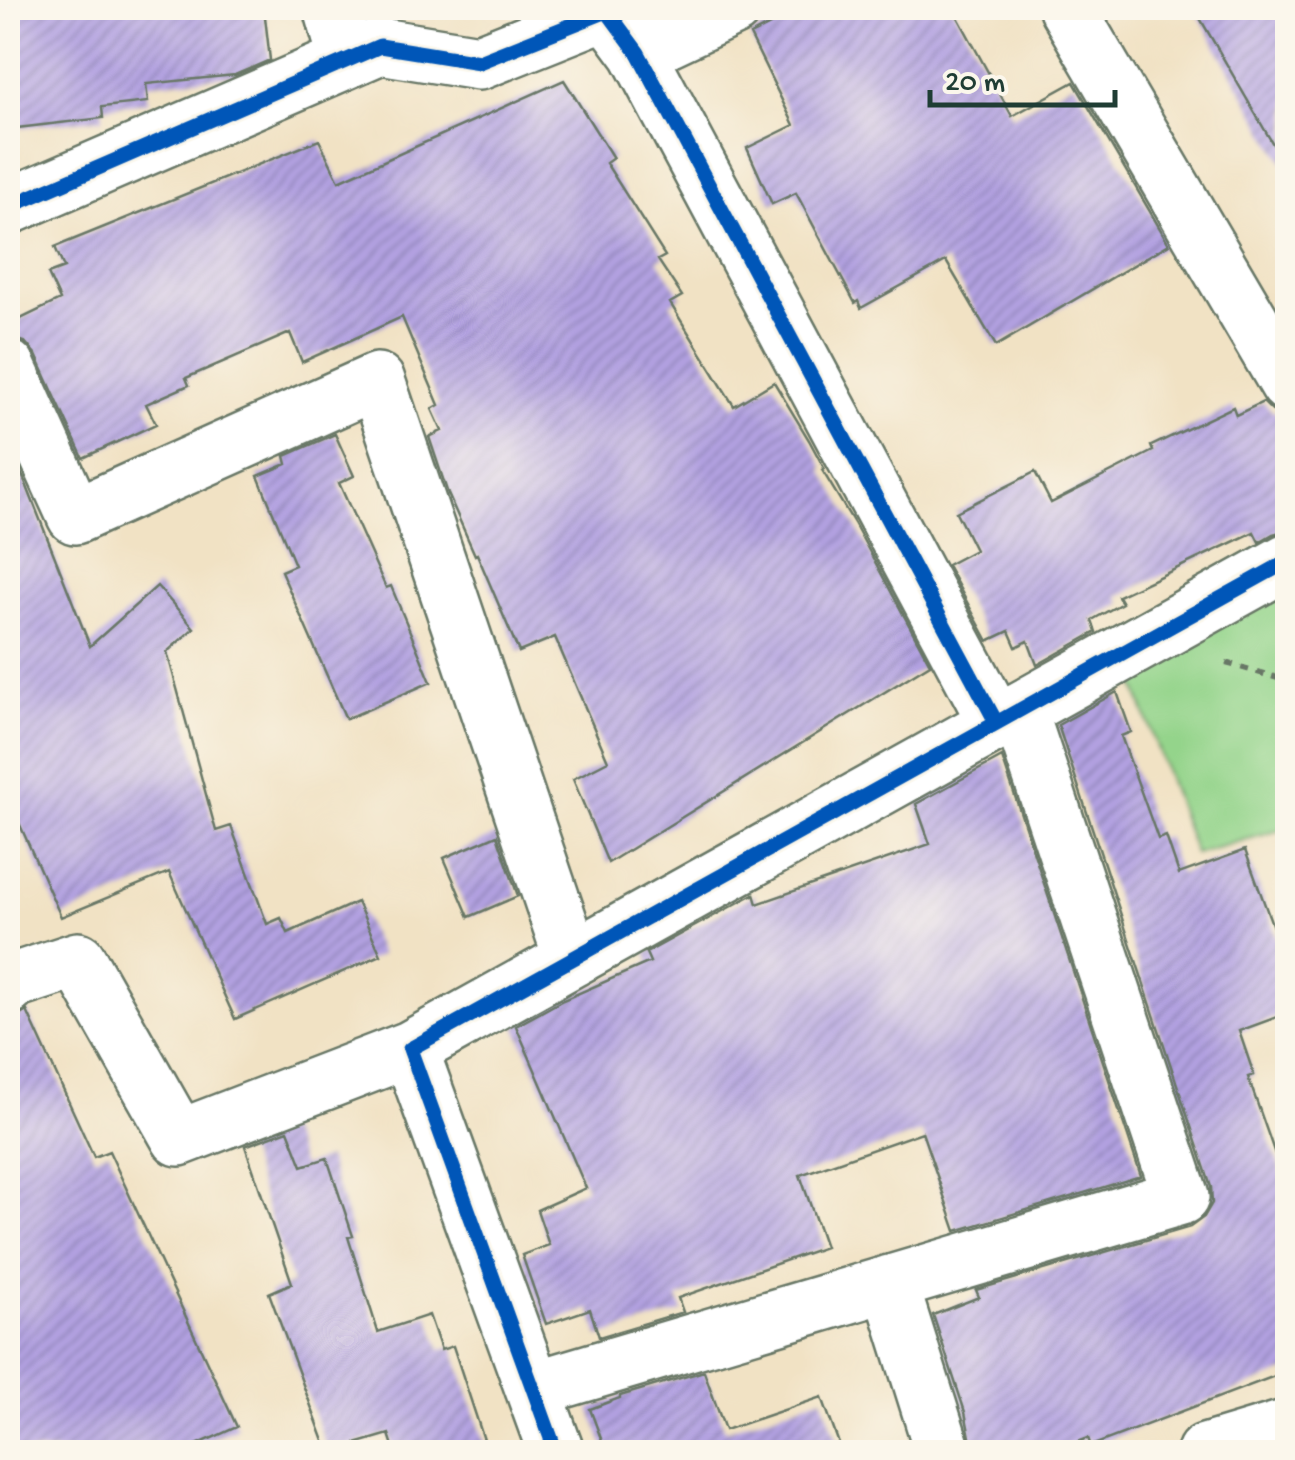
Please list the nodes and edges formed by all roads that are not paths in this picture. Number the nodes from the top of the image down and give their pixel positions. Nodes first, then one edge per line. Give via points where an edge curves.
1 (332, 8) edge
2 (733, 8) edge
3 (1067, 8) edge
4 (638, 54) junction
5 (347, 60) junction
6 (8, 207) edge
7 (8, 368) edge
8 (1288, 384) edge
9 (1288, 561) edge
10 (1007, 716) junction
11 (572, 959) junction
12 (8, 986) edge
13 (410, 1049) junction
14 (890, 1283) junction
15 (533, 1389) junction
16 (1288, 1427) edge
17 (556, 1452) edge
18 (943, 1452) edge
19 (1205, 1452) edge

1 - 5 street
2 - 4 street
3 - 8 street
4 - 5 street via 607,11 479,62 380,46
4 - 10 street
5 - 6 street
7 - 11 street via 76,516 377,381
9 - 10 street
10 - 11 street
10 - 14 street via 1181,1197
11 - 13 street
12 - 13 street via 78,960 179,1138
13 - 15 street
14 - 15 street
14 - 18 street
15 - 17 street
16 - 19 street

